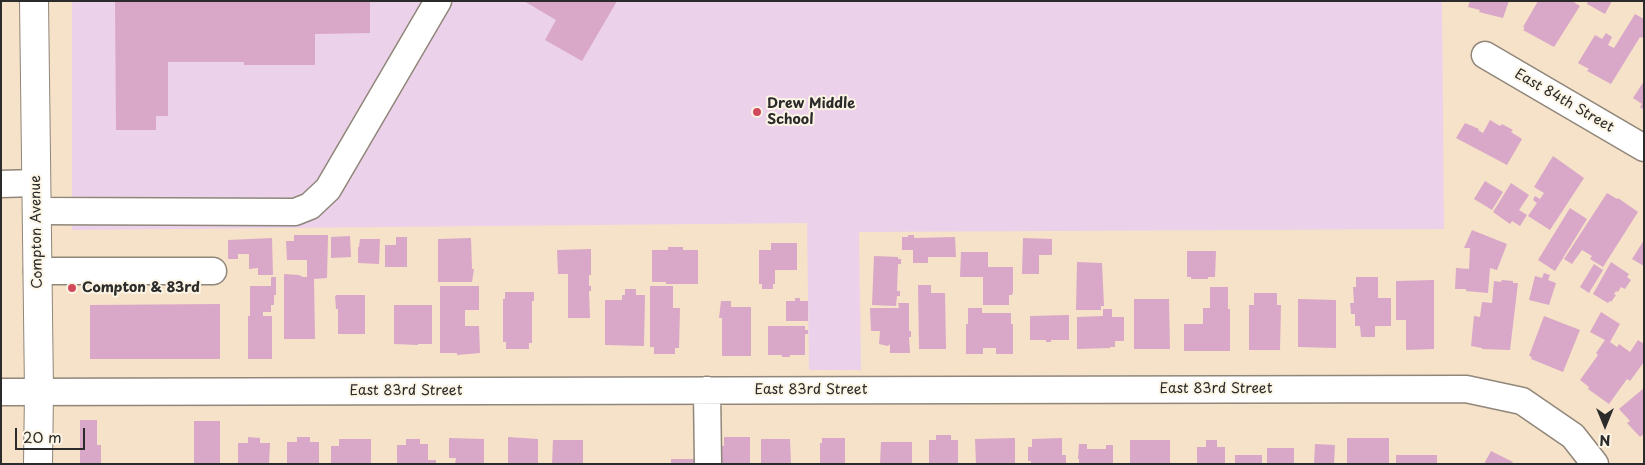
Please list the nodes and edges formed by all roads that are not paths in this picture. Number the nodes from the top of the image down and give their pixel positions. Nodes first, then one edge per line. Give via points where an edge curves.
1 (34, 1) edge
2 (438, 1) edge
3 (1485, 55) dead end
4 (1644, 148) edge
5 (1, 184) edge
6 (36, 184) junction
7 (37, 211) junction
8 (37, 271) junction
9 (213, 271) dead end
10 (707, 390) junction
11 (1, 392) edge
12 (39, 392) junction
13 (38, 464) edge
14 (708, 464) edge
15 (1595, 464) edge

1 - 6 main road, Compton Avenue
2 - 7 street via 328,189 310,206 295,212
3 - 4 street, East 84th Street
5 - 6 street
6 - 7 main road, Compton Avenue
7 - 8 main road, Compton Avenue
8 - 9 street
8 - 12 main road, Compton Avenue
10 - 12 street, East 83rd Street
10 - 14 street
10 - 15 street, East 83rd Street via 1466,388 1522,401 1574,436
11 - 12 street, East 83rd Street
12 - 13 main road, Compton Avenue

